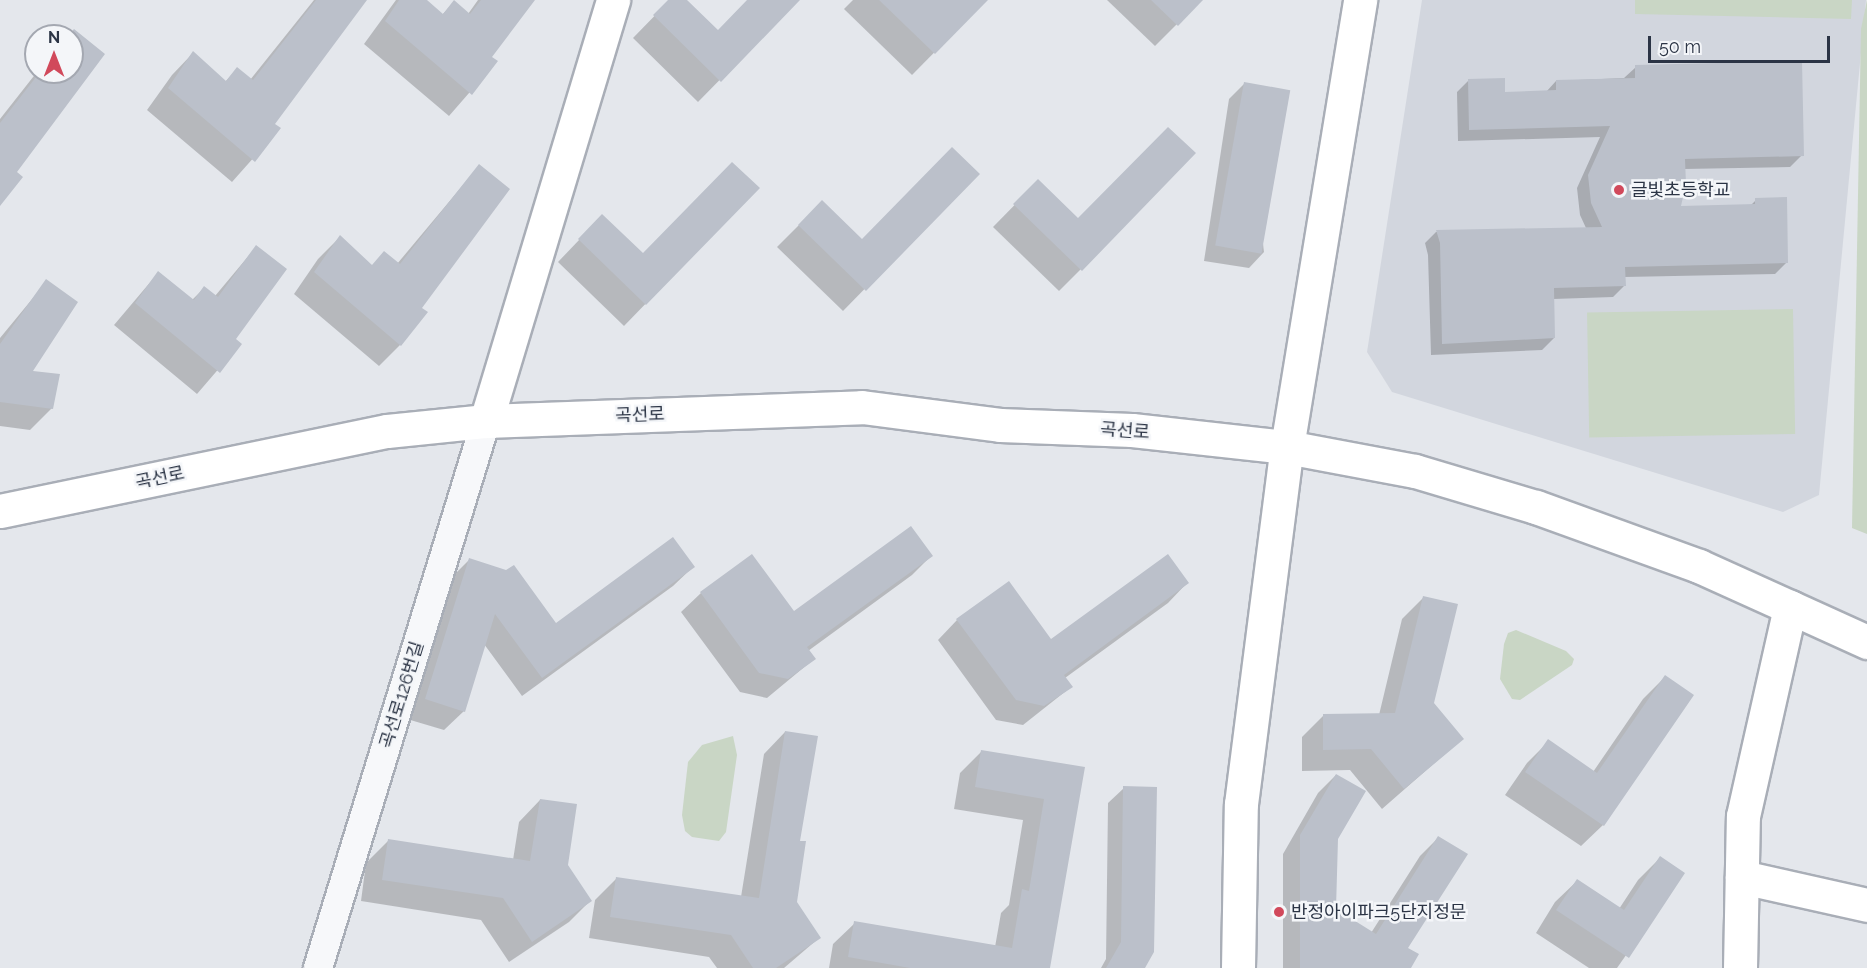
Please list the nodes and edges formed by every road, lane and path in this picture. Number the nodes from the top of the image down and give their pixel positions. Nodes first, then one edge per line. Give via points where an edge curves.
1 (613, 0) edge
2 (1360, 0) edge
3 (486, 421) junction
4 (1287, 447) junction
5 (0, 511) edge
6 (1790, 607) junction
7 (1867, 642) edge
8 (1742, 877) junction
9 (1867, 905) edge
10 (318, 968) edge
11 (1238, 968) edge
12 (1740, 968) edge

1 - 3 street
2 - 4 street
3 - 4 street, 곡선로 via 862,407 1000,425 1132,430
3 - 5 street, 곡선로 via 387,431
3 - 10 street, 곡선로126번길
4 - 6 street, 곡선로 via 1415,471 1536,507 1699,566
4 - 11 street via 1241,804
6 - 7 street, 곡선로
6 - 8 street via 1743,816
8 - 9 street
8 - 12 street

